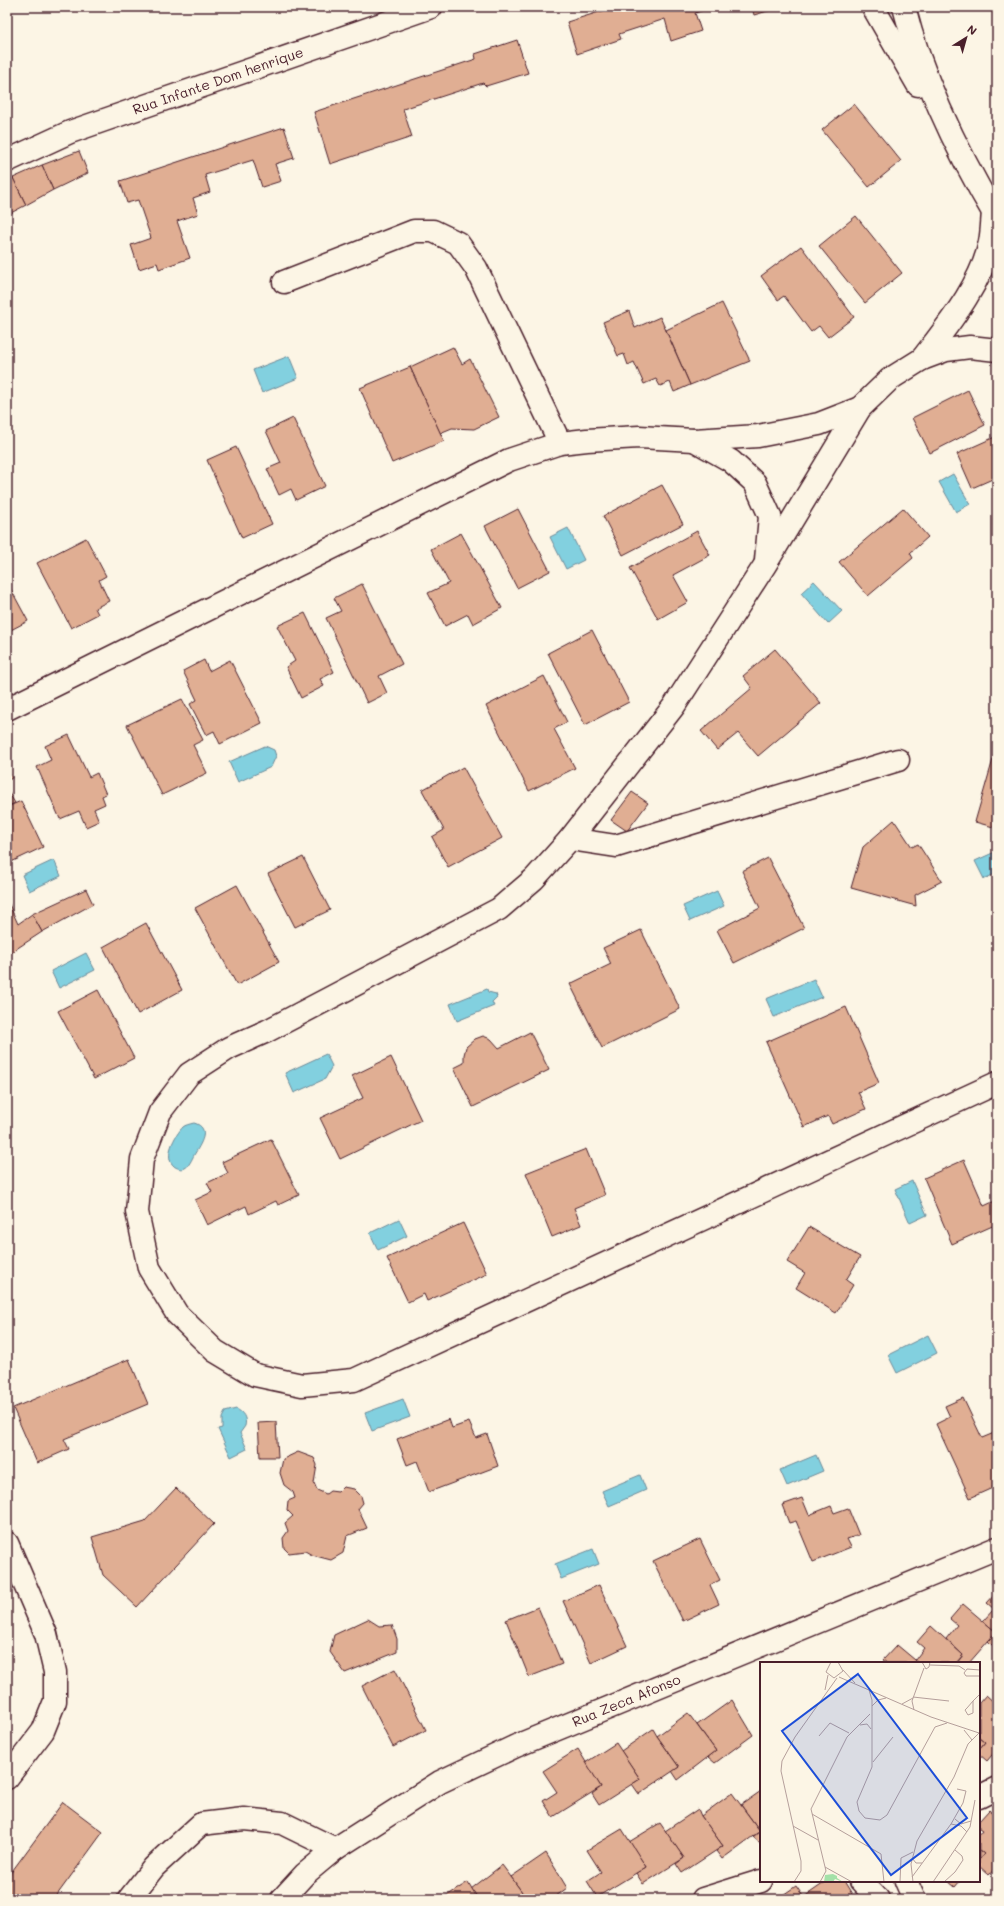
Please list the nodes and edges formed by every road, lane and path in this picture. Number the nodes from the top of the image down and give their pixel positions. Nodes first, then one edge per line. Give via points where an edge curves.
1 (431, 7) edge
2 (873, 7) edge
3 (904, 7) edge
4 (948, 128) junction
5 (7, 161) edge
6 (995, 215) edge
7 (284, 282) dead end
8 (997, 350) edge
9 (922, 359) junction
10 (860, 408) junction
11 (694, 440) junction
12 (560, 443) junction
13 (766, 565) junction
14 (7, 710) edge
15 (898, 760) dead end
16 (570, 839) junction
17 (997, 1083) edge
18 (7, 1543) edge
19 (997, 1548) edge
20 (7, 1778) edge
21 (997, 1788) edge
22 (980, 1796) edge
23 (335, 1849) junction
24 (305, 1874) junction
25 (760, 1881) edge
26 (862, 1882) edge
27 (906, 1882) edge
28 (129, 1899) edge
29 (282, 1899) edge
30 (293, 1899) edge
31 (703, 1899) edge
32 (878, 1899) edge
33 (914, 1899) edge

1 - 5 street, Rua Infante Dom henrique via 70,132
2 - 4 street via 918,85
3 - 4 street via 913,42
4 - 6 street
6 - 9 street via 990,243 980,272 956,312
7 - 12 street via 414,231 434,231 458,243 476,268
8 - 9 street via 970,347 946,350
9 - 10 street via 890,379
10 - 11 street via 819,424 758,436
10 - 13 street
11 - 12 street via 639,436
11 - 13 street via 730,461 755,483 770,516
12 - 14 street via 509,460
13 - 16 street via 674,706
15 - 16 street via 616,846
16 - 17 street via 534,879 499,909 267,1031 229,1048 189,1074 160,1112 142,1159 137,1212 149,1268 177,1314 215,1351 255,1375 302,1385 354,1380
18 - 20 street via 46,1634 55,1672 55,1701 43,1731
19 - 23 street, Rua Zeca Afonso via 516,1746 440,1782
21 - 22 street
23 - 24 street, Rua Zeca Afonso
23 - 28 street via 282,1823 244,1819 201,1824 154,1867
24 - 29 street, Rua Zeca Afonso
24 - 30 street
25 - 31 street
26 - 32 street
27 - 33 street

